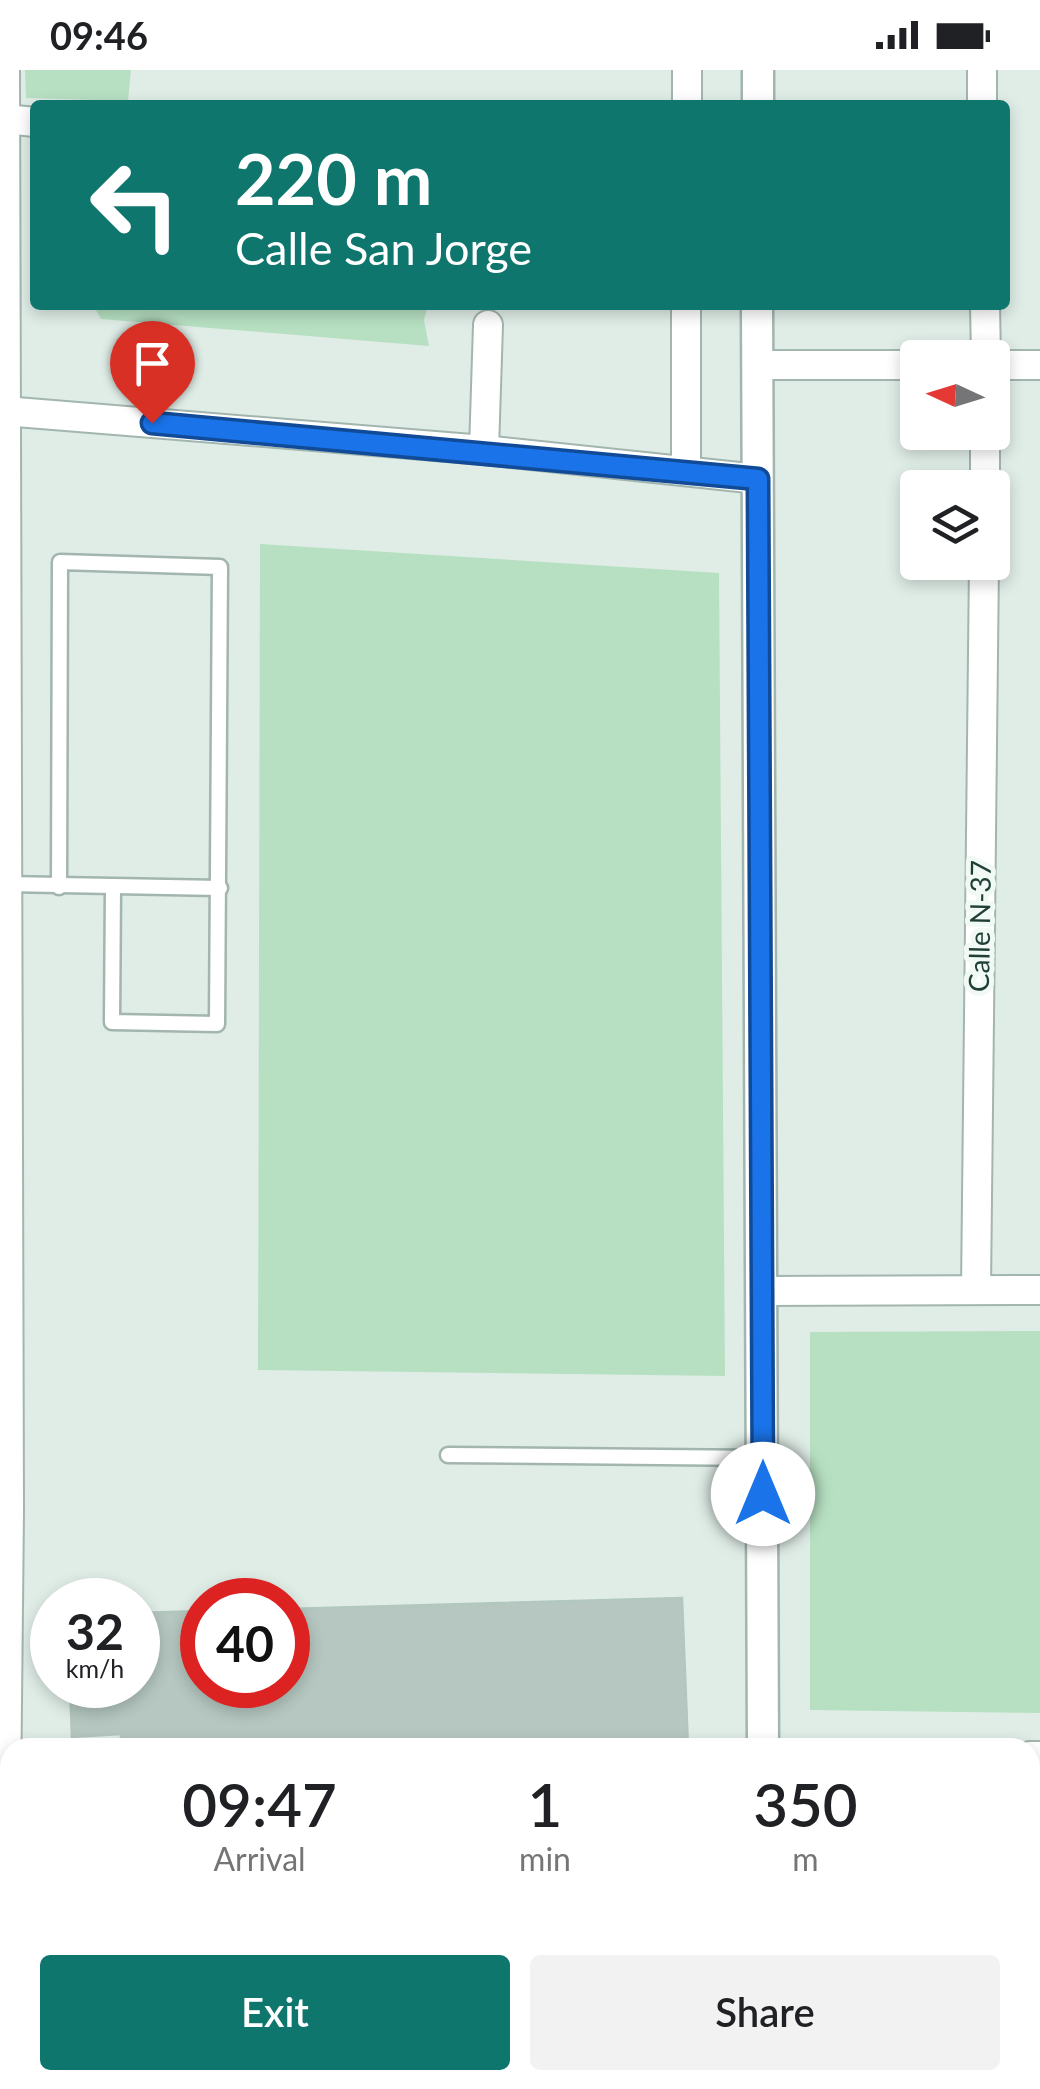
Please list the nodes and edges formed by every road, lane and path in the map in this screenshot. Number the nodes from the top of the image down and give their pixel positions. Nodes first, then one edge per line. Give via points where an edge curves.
1 (6, 70) edge
2 (688, 70) edge
3 (758, 70) edge
4 (982, 70) edge
5 (687, 100) edge
6 (758, 100) edge
7 (982, 100) edge
8 (2, 119) edge
9 (30, 122) edge
10 (686, 310) edge
11 (757, 310) edge
12 (985, 310) edge
13 (488, 325) dead end
14 (986, 340) edge
15 (757, 365) junction
16 (900, 365) edge
17 (1010, 365) edge
18 (1040, 365) edge
19 (4, 410) junction
20 (484, 450) junction
21 (686, 471) junction
22 (758, 479) junction
23 (3, 519) edge
24 (984, 580) edge
25 (3, 582) edge
26 (6, 884) junction
27 (60, 887) junction
28 (113, 888) junction
29 (220, 888) junction
30 (976, 1290) junction
31 (1040, 1290) edge
32 (763, 1291) junction
33 (448, 1454) dead end
34 (763, 1458) junction
35 (5, 1510) edge
36 (2, 1738) edge
37 (762, 1738) edge

1 - 8 street
2 - 5 street
3 - 6 street
4 - 7 street
8 - 9 street
8 - 19 street
10 - 21 street
11 - 15 street
12 - 14 street
13 - 20 street
15 - 16 street
15 - 22 street
17 - 18 street
19 - 20 street
19 - 23 street
20 - 21 street
21 - 22 street
22 - 32 street
23 - 25 street
24 - 30 street, Calle N-37
25 - 26 street
26 - 27 lane
26 - 35 street
27 - 28 lane
27 - 29 lane via 60,562 220,567
28 - 29 lane
28 - 29 lane via 112,1022 217,1024
30 - 31 street
30 - 32 street
32 - 34 street
33 - 34 lane
34 - 37 street
35 - 36 street

